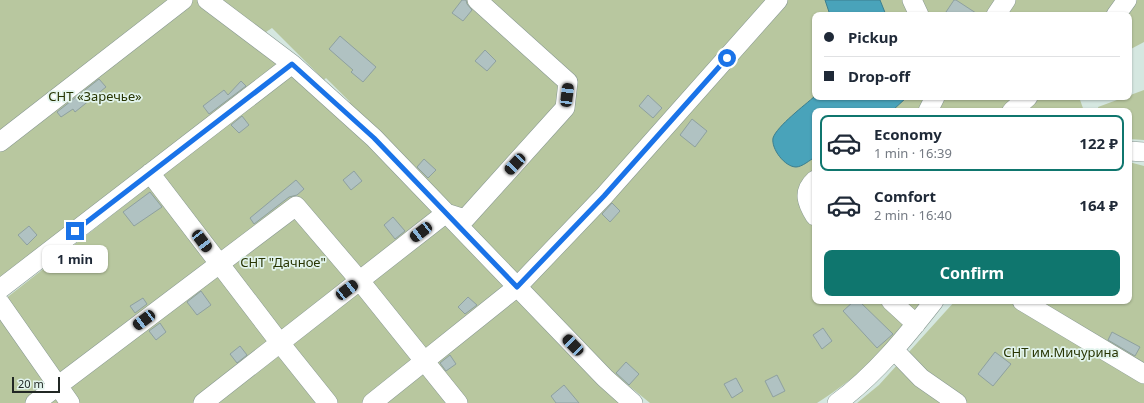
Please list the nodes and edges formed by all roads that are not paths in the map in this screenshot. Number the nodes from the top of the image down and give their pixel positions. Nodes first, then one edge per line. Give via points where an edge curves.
1 (182, 0) edge
2 (207, 0) edge
3 (478, 0) edge
4 (778, 0) edge
5 (912, 0) edge
6 (1006, 0) edge
7 (1127, 0) edge
8 (918, 12) edge
9 (998, 12) edge
10 (1118, 12) edge
11 (292, 64) junction
12 (1025, 100) edge
13 (1015, 108) edge
14 (0, 142) edge
15 (1132, 151) edge
16 (1144, 152) edge
17 (150, 173) junction
18 (812, 183) edge
19 (812, 211) edge
20 (446, 213) junction
21 (219, 264) junction
22 (360, 281) junction
23 (517, 287) junction
24 (0, 289) edge
25 (0, 303) edge
26 (895, 304) edge
27 (932, 304) edge
28 (1027, 304) edge
29 (916, 324) junction
30 (280, 343) junction
31 (894, 350) junction
32 (424, 361) junction
33 (1144, 374) edge
34 (58, 385) junction
35 (35, 403) edge
36 (70, 403) edge
37 (203, 403) edge
38 (328, 403) edge
39 (372, 403) edge
40 (458, 403) edge
41 (633, 403) edge
42 (837, 403) edge
43 (957, 403) edge

1 - 14 street
2 - 11 street
3 - 20 street via 568,82 565,108 465,219
4 - 23 street via 604,196
5 - 8 street
6 - 9 street
7 - 10 street
11 - 17 street
11 - 20 street via 374,138
12 - 13 street
15 - 16 street
17 - 21 street
17 - 24 street
18 - 19 street via 806,194
20 - 22 street
20 - 23 street
21 - 22 street via 296,206
21 - 30 street
21 - 34 street
22 - 30 street
22 - 32 street
23 - 32 street
23 - 41 street via 605,378
25 - 34 street
26 - 29 street
27 - 29 street
28 - 33 street
29 - 31 street
30 - 37 street
30 - 38 street
31 - 42 street
31 - 43 street via 921,378
32 - 39 street
32 - 40 street
34 - 35 street
34 - 36 street

